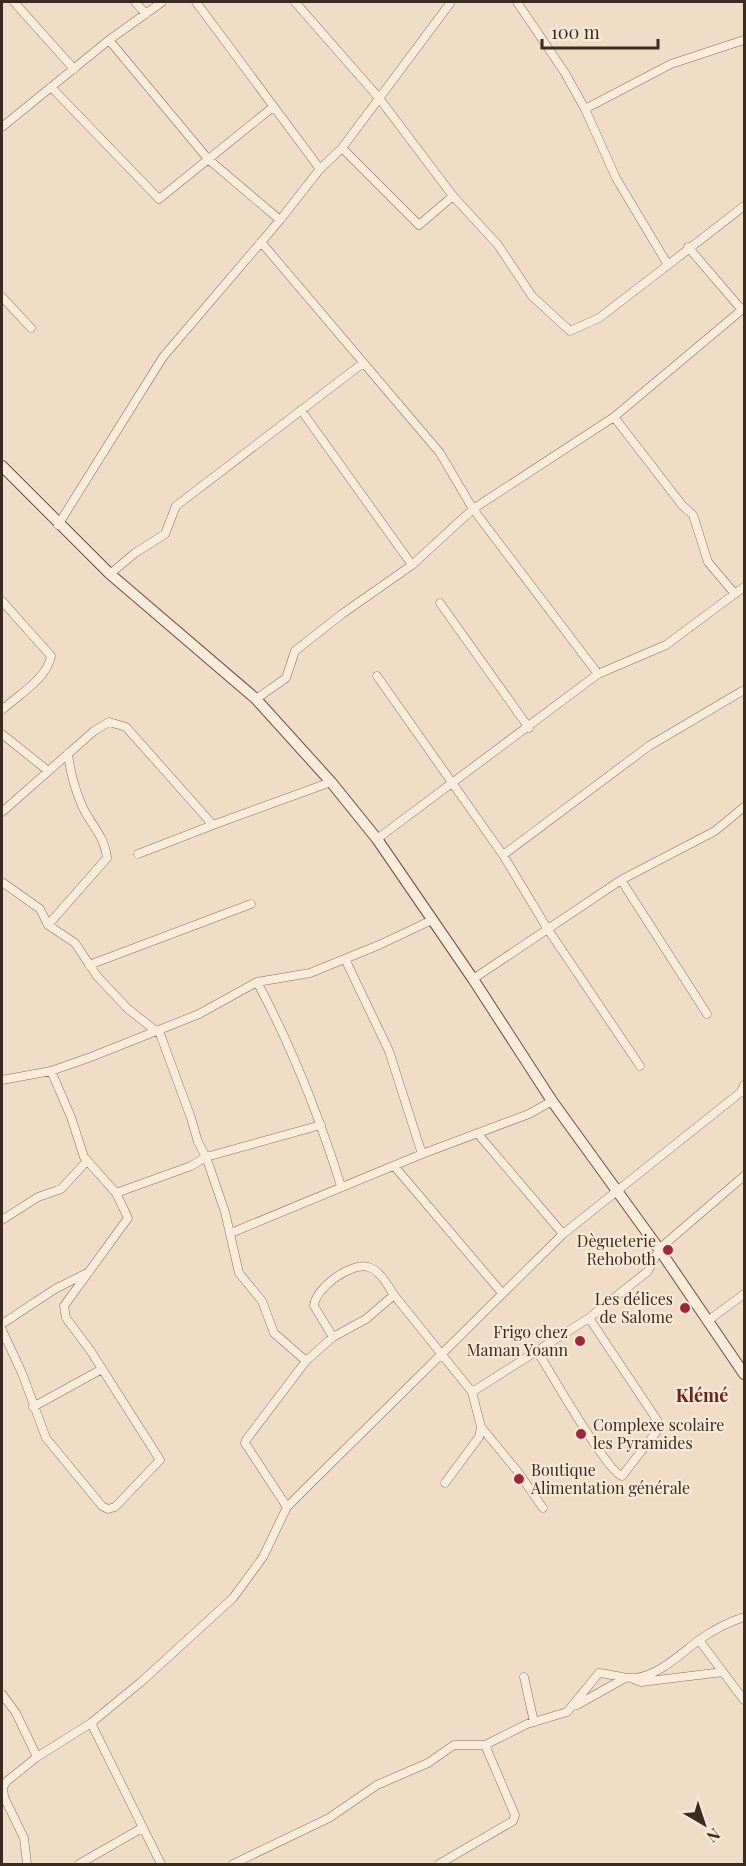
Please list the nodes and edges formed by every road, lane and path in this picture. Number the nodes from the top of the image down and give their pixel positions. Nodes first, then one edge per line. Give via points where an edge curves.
1 (14, 2) edge
2 (135, 2) edge
3 (162, 2) edge
4 (196, 2) edge
5 (295, 2) edge
6 (451, 2) edge
7 (517, 2) edge
8 (146, 14) junction
9 (109, 40) junction
10 (744, 40) edge
11 (74, 69) junction
12 (51, 87) junction
13 (379, 98) junction
14 (273, 107) junction
15 (585, 109) junction
16 (3, 122) edge
17 (342, 148) junction
18 (208, 159) junction
19 (320, 170) junction
20 (453, 196) junction
21 (744, 206) edge
22 (280, 220) junction
23 (261, 242) junction
24 (688, 247) junction
25 (668, 265) junction
26 (2, 297) edge
27 (743, 309) edge
28 (31, 328) dead end
29 (363, 363) junction
30 (301, 411) junction
31 (614, 417) junction
32 (2, 466) edge
33 (472, 509) junction
34 (57, 525) junction
35 (412, 565) junction
36 (110, 574) junction
37 (744, 587) edge
38 (735, 594) junction
39 (2, 601) edge
40 (440, 603) dead end
41 (598, 674) junction
42 (377, 676) dead end
43 (744, 690) edge
44 (256, 699) junction
45 (2, 710) edge
46 (529, 728) junction
47 (2, 734) edge
48 (68, 753) junction
49 (47, 770) junction
50 (331, 782) junction
51 (453, 782) junction
52 (744, 807) edge
53 (2, 812) edge
54 (213, 825) junction
55 (377, 839) junction
56 (138, 854) dead end
57 (503, 855) junction
58 (621, 880) junction
59 (2, 882) edge
60 (251, 904) dead end
61 (432, 920) junction
62 (48, 925) junction
63 (547, 928) junction
64 (345, 959) junction
65 (89, 965) junction
66 (473, 979) junction
67 (257, 982) junction
68 (707, 1014) dead end
69 (157, 1031) junction
70 (640, 1066) dead end
71 (51, 1071) junction
72 (2, 1080) edge
73 (744, 1085) edge
74 (552, 1101) junction
75 (321, 1125) junction
76 (478, 1134) junction
77 (422, 1154) junction
78 (206, 1157) junction
79 (87, 1161) junction
80 (395, 1167) junction
81 (744, 1176) edge
82 (341, 1186) junction
83 (616, 1191) junction
84 (116, 1193) junction
85 (2, 1220) edge
86 (231, 1233) junction
87 (563, 1233) junction
88 (659, 1249) junction
89 (93, 1270) junction
90 (502, 1293) junction
91 (744, 1294) edge
92 (394, 1295) junction
93 (589, 1318) junction
94 (709, 1320) junction
95 (2, 1324) edge
96 (2, 1330) edge
97 (333, 1337) junction
98 (537, 1351) junction
99 (442, 1353) junction
100 (306, 1361) junction
101 (102, 1369) junction
102 (744, 1374) edge
103 (472, 1392) junction
104 (33, 1407) junction
105 (482, 1427) junction
106 (445, 1483) dead end
107 (287, 1507) junction
108 (543, 1508) dead end
109 (744, 1617) edge
110 (699, 1640) junction
111 (723, 1672) junction
112 (524, 1677) dead end
113 (628, 1678) junction
114 (2, 1694) edge
115 (744, 1700) edge
116 (571, 1708) junction
117 (534, 1722) junction
118 (91, 1723) junction
119 (485, 1746) junction
120 (37, 1757) junction
121 (142, 1828) junction
122 (445, 1863) edge
123 (27, 1864) edge
124 (79, 1864) edge
125 (161, 1864) edge
126 (233, 1864) edge

1 - 11 street
2 - 8 street
3 - 8 street
4 - 14 street
5 - 13 street
6 - 13 street
7 - 15 street
8 - 9 street
9 - 11 street
9 - 18 street
10 - 15 street via 671,64
11 - 12 street
12 - 16 street
12 - 18 street via 159,199
13 - 17 street
13 - 20 street
14 - 18 street
14 - 19 street
15 - 25 street via 616,178
17 - 19 street
17 - 20 street via 419,225
18 - 22 street
19 - 22 street
20 - 25 street via 498,245 532,296 570,331 599,318
21 - 24 street
22 - 23 street
23 - 29 street
23 - 34 street via 163,357
24 - 25 street
24 - 27 street
26 - 28 street
27 - 31 street
29 - 30 street
29 - 33 street via 440,453
30 - 35 street
30 - 36 street via 176,506 165,534
31 - 33 street
31 - 38 street via 693,515 708,562
32 - 34 street
33 - 35 street
33 - 41 street
34 - 36 street
35 - 44 street via 295,651 286,678
36 - 44 street
37 - 38 street
38 - 41 street via 666,645
39 - 45 street via 51,656 40,676
40 - 46 street
41 - 46 street
42 - 51 street
43 - 57 street via 649,746
44 - 50 street
46 - 51 street
47 - 49 street
48 - 49 street
48 - 54 street via 103,723 118,723 126,727
48 - 62 street via 83,808 104,841 107,858
49 - 53 street
50 - 54 street
50 - 55 street
51 - 55 street
51 - 57 street
52 - 58 street via 715,831
54 - 56 street
55 - 61 street
57 - 63 street
58 - 63 street
58 - 68 street
59 - 62 street via 40,909
60 - 65 street
61 - 64 street
61 - 66 street
62 - 65 street via 75,943
63 - 66 street
63 - 70 street
64 - 67 street via 310,973
64 - 77 street via 389,1051
65 - 69 street via 128,1010
66 - 74 street
67 - 69 street via 199,1014
67 - 75 street via 282,1029
69 - 71 street
69 - 78 street
71 - 72 street
71 - 79 street
73 - 83 street via 741,1092 679,1144
74 - 76 street
74 - 83 street
75 - 78 street
75 - 82 street
76 - 77 street
76 - 87 street
77 - 80 street
78 - 84 street
78 - 86 street
79 - 84 street
79 - 85 street via 61,1189 38,1197
80 - 82 street
80 - 90 street
81 - 88 street
82 - 86 street
83 - 87 street
83 - 88 street
84 - 89 street via 128,1218
86 - 100 street via 239,1273 262,1301 274,1333
87 - 90 street
88 - 93 street via 648,1271
88 - 94 street
89 - 95 street via 55,1289
89 - 101 street via 66,1301 64,1311
90 - 99 street
91 - 94 street
92 - 97 street via 366,1319
92 - 97 street via 368,1266 331,1280 317,1295 314,1306
92 - 99 street
93 - 98 street
93 - 98 street via 661,1426 622,1476 604,1457
94 - 102 street
96 - 104 street
97 - 100 street
98 - 103 street
99 - 103 street
99 - 107 street
100 - 107 street via 245,1443
101 - 104 street
101 - 104 street via 160,1460 116,1507 102,1506 67,1464 46,1438
103 - 105 street
105 - 106 street via 479,1437
105 - 108 street
107 - 118 street via 263,1557 238,1593
109 - 110 street
110 - 111 street
110 - 113 street via 683,1655 642,1676
111 - 113 street via 641,1683
111 - 115 street
112 - 117 street
113 - 116 street
113 - 116 street via 599,1673
114 - 120 street via 16,1713
116 - 117 street
117 - 119 street
118 - 120 street
118 - 121 street
119 - 122 street via 515,1815 513,1821
119 - 126 street via 454,1745 428,1763 377,1785 329,1818
120 - 123 street via 3,1787 24,1838
121 - 124 street
121 - 125 street

